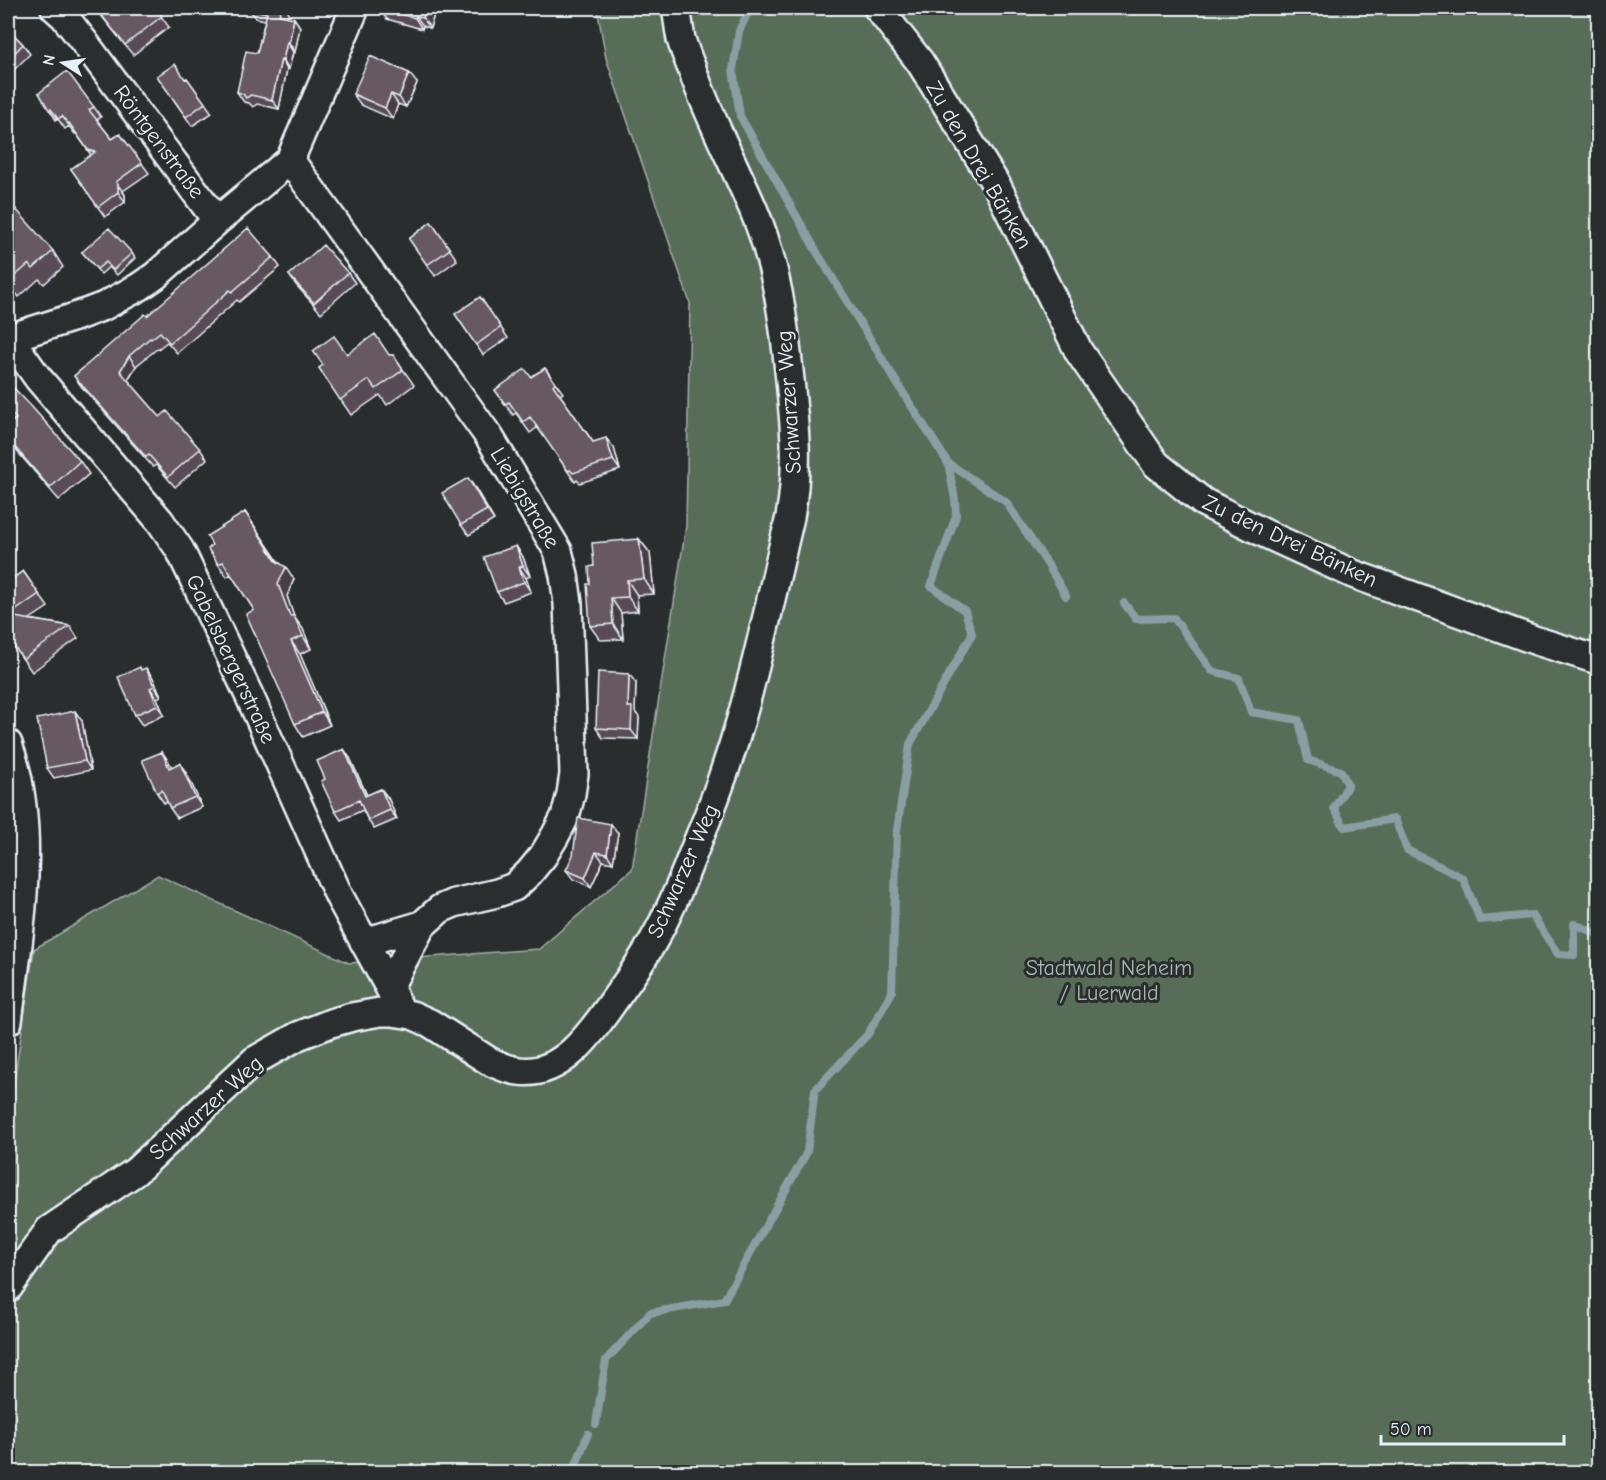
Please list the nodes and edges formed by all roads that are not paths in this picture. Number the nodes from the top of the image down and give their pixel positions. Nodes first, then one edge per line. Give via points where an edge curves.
1 (55, 8) edge
2 (355, 8) edge
3 (676, 8) edge
4 (878, 8) edge
5 (290, 160) junction
6 (217, 221) junction
7 (8, 337) edge
8 (1599, 660) edge
9 (8, 744) edge
10 (422, 926) junction
11 (365, 942) junction
12 (12, 948) edge
13 (389, 987) junction
14 (402, 1014) junction
15 (8, 1021) edge
16 (8, 1288) edge

1 - 6 street, Röntgenstraße via 86,43
2 - 5 street
3 - 14 street, Schwarzer Weg via 681,40 702,98 768,248 782,310 795,433 794,495 743,710 711,810 662,926 617,996 569,1054 554,1065 520,1072 489,1061 430,1023
4 - 8 street, Zu den Drei Bänken via 920,62 997,186 1078,352 1156,464 1203,502 1353,574
5 - 6 street
5 - 10 street, Liebigstraße via 490,438 549,534 564,574 574,774 565,817 543,856 514,887 454,903 440,909
6 - 7 street via 155,276 122,297 75,317
7 - 11 street, Gabelsbergerstraße via 176,543 339,896
9 - 12 street via 19,785 24,842 23,890
10 - 11 street, Liebigstraße
10 - 13 street, Liebigstraße
11 - 13 street, Gabelsbergerstraße
12 - 15 street
13 - 14 street, Gabelsbergerstraße
14 - 16 street, Schwarzer Weg via 380,1012 331,1023 254,1061 135,1172 49,1230

